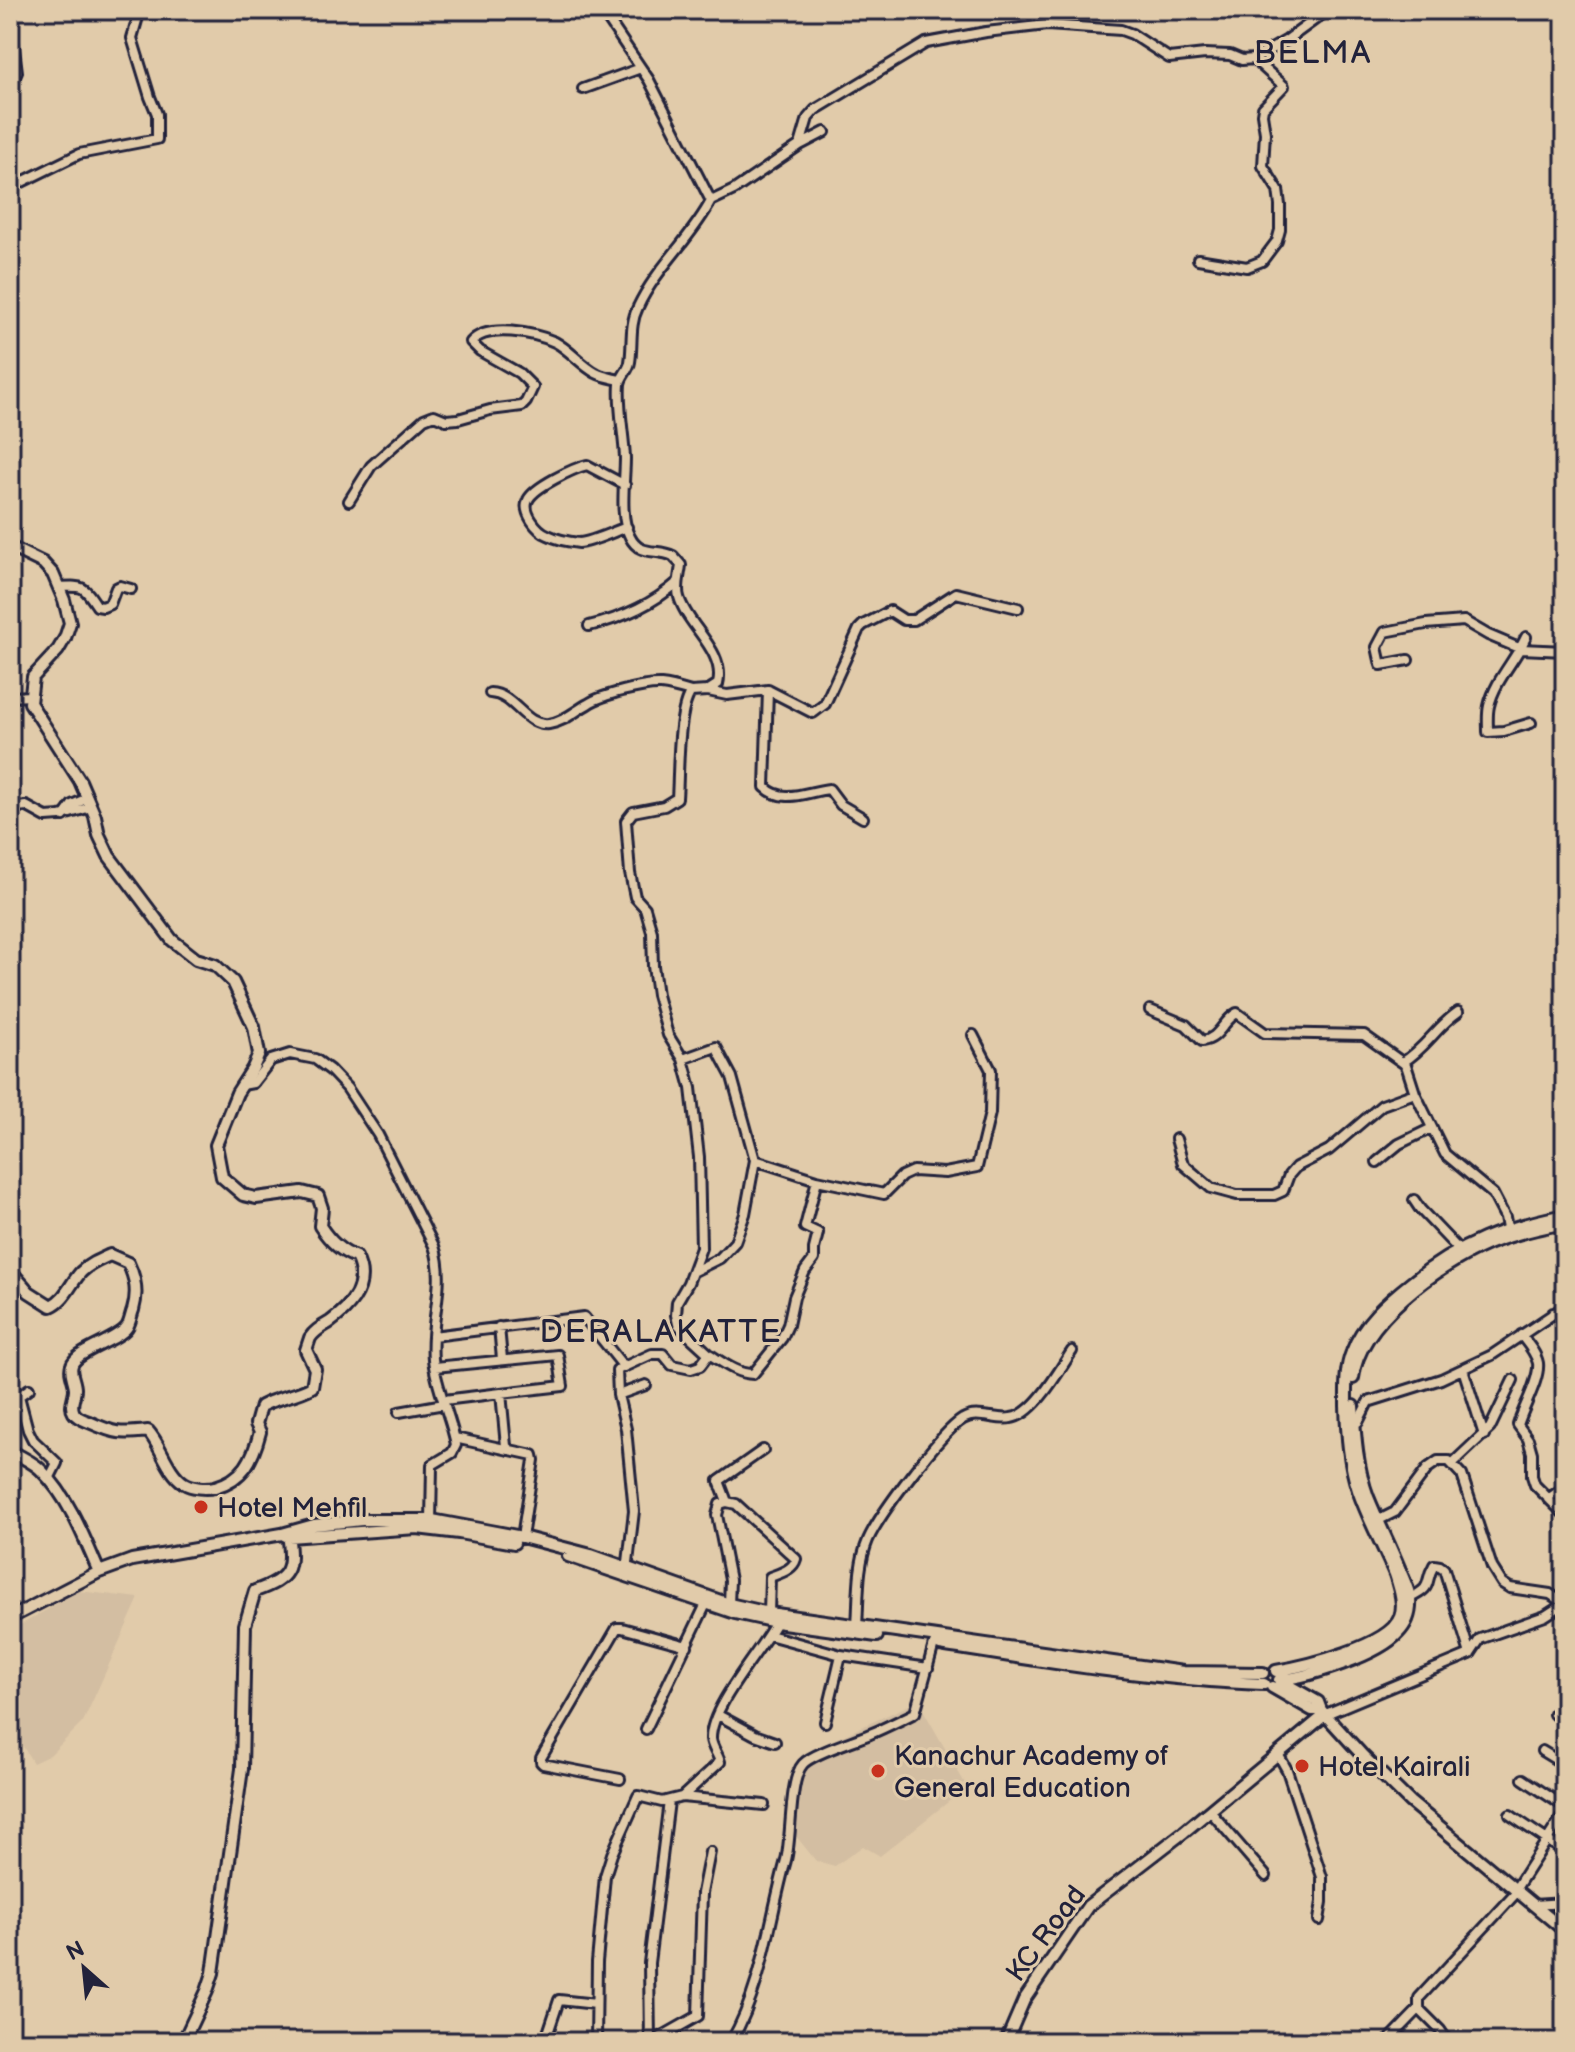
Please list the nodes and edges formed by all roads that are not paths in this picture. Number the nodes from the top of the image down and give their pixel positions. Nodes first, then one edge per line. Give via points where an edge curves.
1 (140, 10) edge
2 (600, 10) edge
3 (1328, 10) edge
4 (10, 25) edge
5 (1254, 59) junction
6 (641, 68) junction
7 (10, 85) edge
8 (583, 89) dead end
9 (825, 132) dead end
10 (800, 145) junction
11 (10, 186) edge
12 (711, 201) junction
13 (1198, 259) dead end
14 (620, 380) junction
15 (625, 485) junction
16 (349, 501) dead end
17 (627, 527) junction
18 (10, 547) edge
19 (678, 582) junction
20 (59, 587) junction
21 (131, 589) dead end
22 (1018, 608) dead end
23 (589, 626) dead end
24 (1526, 637) dead end
25 (1521, 649) junction
26 (1565, 651) edge
27 (1408, 660) dead end
28 (768, 690) junction
29 (707, 691) junction
30 (691, 692) junction
31 (490, 693) dead end
32 (31, 696) junction
33 (10, 697) edge
34 (1531, 723) dead end
35 (90, 802) junction
36 (10, 808) edge
37 (863, 818) dead end
38 (1150, 1010) dead end
39 (1458, 1012) dead end
40 (973, 1035) dead end
41 (683, 1059) junction
42 (1406, 1065) junction
43 (242, 1085) junction
44 (1415, 1093) junction
45 (1432, 1128) junction
46 (1176, 1139) dead end
47 (755, 1160) junction
48 (1377, 1162) dead end
49 (817, 1180) junction
50 (1414, 1200) dead end
51 (1565, 1215) edge
52 (1565, 1223) edge
53 (1508, 1232) junction
54 (1459, 1250) junction
55 (10, 1270) edge
56 (692, 1272) junction
57 (1565, 1306) edge
58 (1553, 1313) junction
59 (1565, 1317) edge
60 (499, 1327) junction
61 (1521, 1335) junction
62 (433, 1336) junction
63 (1072, 1351) dead end
64 (709, 1354) junction
65 (502, 1359) junction
66 (435, 1367) junction
67 (624, 1367) junction
68 (1463, 1369) junction
69 (1513, 1380) dead end
70 (646, 1385) dead end
71 (29, 1389) dead end
72 (501, 1393) junction
73 (618, 1395) junction
74 (444, 1402) junction
75 (399, 1412) dead end
76 (1351, 1424) junction
77 (1484, 1435) junction
78 (455, 1438) junction
79 (10, 1450) edge
80 (510, 1450) junction
81 (763, 1450) dead end
82 (1452, 1464) junction
83 (49, 1479) junction
84 (1565, 1487) edge
85 (1548, 1499) junction
86 (727, 1502) junction
87 (1565, 1515) edge
88 (1375, 1522) junction
89 (431, 1525) junction
90 (286, 1534) junction
91 (522, 1537) junction
92 (627, 1571) junction
93 (99, 1572) junction
94 (1410, 1598) junction
95 (1565, 1603) edge
96 (706, 1604) junction
97 (729, 1604) junction
98 (772, 1617) junction
99 (10, 1618) edge
100 (797, 1621) junction
101 (857, 1626) junction
102 (769, 1635) junction
103 (915, 1638) junction
104 (934, 1644) junction
105 (687, 1646) junction
106 (1010, 1652) junction
107 (1470, 1654) junction
108 (841, 1655) junction
109 (928, 1668) junction
110 (1304, 1676) junction
111 (1271, 1679) junction
112 (1303, 1694) junction
113 (1324, 1712) junction
114 (1554, 1714) dead end
115 (718, 1715) junction
116 (1565, 1721) edge
117 (825, 1722) dead end
118 (646, 1729) dead end
119 (775, 1742) dead end
120 (1542, 1751) dead end
121 (1278, 1754) junction
122 (1565, 1765) edge
123 (620, 1779) dead end
124 (1523, 1779) dead end
125 (682, 1797) junction
126 (669, 1801) junction
127 (764, 1805) dead end
128 (1565, 1810) edge
129 (1210, 1811) junction
130 (1510, 1815) dead end
131 (1547, 1841) junction
132 (710, 1852) dead end
133 (1565, 1852) edge
134 (1266, 1876) dead end
135 (1516, 1891) junction
136 (1565, 1903) edge
137 (1533, 1905) junction
138 (1319, 1920) dead end
139 (1565, 1931) edge
140 (596, 2004) junction
141 (1419, 2009) junction
142 (12, 2042) edge
143 (47, 2042) edge
144 (183, 2042) edge
145 (545, 2042) edge
146 (596, 2042) edge
147 (651, 2042) edge
148 (731, 2042) edge
149 (1006, 2042) edge
150 (1387, 2042) edge
151 (1448, 2042) edge

1 - 11 street via 132,38 157,114 157,139 79,154
2 - 6 street
3 - 5 street
4 - 7 main road via 16,72
5 - 10 street via 1205,54 1169,58 1121,30 1047,25 926,43 815,110
5 - 13 street via 1284,86 1262,114 1263,166 1278,190 1280,230 1262,261 1247,267
6 - 8 street
6 - 12 street
9 - 10 street
10 - 12 street
12 - 14 street via 637,308 630,365
14 - 15 street
14 - 16 street via 596,373 551,341 508,331 474,338 471,342 480,351 533,387 526,402 458,419 424,419 371,466
15 - 17 street
15 - 17 street via 587,465 560,475 531,496 527,511 546,535 581,543
17 - 19 street via 630,539 646,552 673,557 681,565
18 - 20 main road via 43,563
19 - 23 street via 639,608
19 - 29 street via 678,597 718,663 718,684
20 - 21 street via 85,589 103,607 110,604 116,588
20 - 32 main road via 70,623 58,650 33,677
22 - 28 street via 956,593 914,620 890,611 859,629 825,704 813,713
24 - 25 street
25 - 26 street
25 - 27 street via 1464,621 1385,632 1377,647 1381,665
25 - 34 street via 1494,689 1488,732
28 - 29 street via 727,695
28 - 37 street via 765,787 781,796 829,789 841,805
29 - 30 street
30 - 31 street via 656,685 601,697 552,724 521,713 501,693
30 - 41 street via 684,709 677,798 633,812 626,821 635,897 645,908 652,932 657,995 668,1035
32 - 33 street
32 - 35 main road via 36,714
35 - 36 street via 64,816 46,817 26,806
35 - 43 main road via 109,856 147,909 172,940 233,982 254,1027 259,1054
38 - 42 street via 1186,1025 1202,1041 1216,1036 1237,1013 1265,1033 1364,1035
39 - 42 street via 1403,1062
40 - 49 street via 991,1070 990,1113 977,1167 913,1171 884,1194
41 - 47 street via 716,1047 732,1077
41 - 56 street via 699,1157 701,1248
42 - 44 street
43 - 55 main road via 216,1145 222,1177 243,1195 256,1198 302,1192 318,1196 320,1226 362,1268 354,1301 309,1339 306,1350 315,1369 312,1387 261,1406 257,1444 238,1476 207,1489 184,1482 151,1432 112,1432 74,1412 73,1361 128,1327 137,1284 128,1263 110,1255 94,1262 51,1306
43 - 62 street via 253,1083 271,1060 290,1054 315,1059 347,1088 378,1135 434,1246 441,1274
44 - 45 street
44 - 46 street via 1382,1105 1329,1150 1296,1167 1283,1191 1274,1195 1237,1195 1211,1188 1183,1164
45 - 48 street
45 - 53 street via 1445,1154 1493,1194
47 - 49 street
47 - 56 street via 735,1242 720,1258
49 - 64 street via 805,1227 818,1233 814,1259 794,1297 782,1338 753,1374
50 - 54 street
51 - 53 main road
52 - 53 main road
53 - 54 main road
53 - 76 main road via 1439,1271 1373,1330 1353,1373
54 - 76 main road via 1406,1287 1359,1338 1346,1377
56 - 64 street via 676,1315 678,1324
57 - 58 street
58 - 59 street
58 - 61 street
60 - 62 street
60 - 65 street
60 - 67 street via 584,1317
61 - 68 street
61 - 85 street via 1538,1364 1518,1425 1532,1453 1535,1485
62 - 66 street
63 - 101 street via 1023,1414 965,1418 926,1457 867,1542
64 - 67 street via 691,1369 672,1365 663,1354
65 - 66 street
65 - 72 street via 558,1355 563,1386
66 - 74 street
67 - 73 street via 617,1370
68 - 76 street via 1368,1402
68 - 77 street
69 - 77 street
70 - 73 street
71 - 83 street via 19,1396 28,1430 57,1463
72 - 74 street
72 - 80 street via 504,1439
73 - 92 street via 634,1511
74 - 75 street
74 - 78 street
76 - 88 main road
77 - 82 street
78 - 80 street
78 - 89 street via 452,1453 432,1465
79 - 83 main road
80 - 91 street via 533,1455 534,1460
81 - 86 street via 719,1481
82 - 88 street via 1438,1461 1428,1468 1395,1512
82 - 95 street via 1462,1475 1502,1583 1550,1594
83 - 93 main road
84 - 85 street
85 - 87 street
86 - 97 street via 720,1504 717,1515 730,1580
86 - 98 street via 736,1504 796,1559 791,1568 770,1577
88 - 94 main road via 1388,1538
88 - 111 main road via 1399,1589 1400,1620 1366,1645
89 - 90 main road via 362,1520
89 - 91 main road
89 - 92 main road
90 - 93 main road via 165,1553
90 - 144 main road via 291,1556 285,1577 255,1591 245,1625 242,1769 213,1973
91 - 92 main road via 591,1555
92 - 96 main road
92 - 97 main road
93 - 99 main road
94 - 107 street via 1429,1584 1434,1565 1444,1569
94 - 110 main road via 1408,1618 1392,1639
95 - 107 street via 1545,1616 1480,1639
96 - 98 main road
96 - 105 street
97 - 98 main road
98 - 100 main road
98 - 102 street
100 - 101 main road
100 - 103 main road
101 - 103 main road
102 - 108 street
102 - 115 street
103 - 104 main road
103 - 106 main road
104 - 106 main road
104 - 109 street
105 - 118 street
105 - 123 street via 617,1628 541,1758 543,1764
106 - 111 main road
107 - 113 street
108 - 109 street
108 - 117 street
109 - 148 street via 915,1713 801,1766 765,1951
110 - 111 main road
110 - 112 main road
111 - 112 main road
111 - 113 main road via 1312,1710
112 - 113 main road
113 - 121 main road, KC Road
113 - 135 main road via 1410,1802
114 - 116 street
115 - 119 street
115 - 125 street via 711,1744 720,1762
120 - 122 street
121 - 129 main road, KC Road
121 - 138 street via 1322,1877
124 - 128 street
125 - 126 street
125 - 127 street
126 - 140 street via 638,1796 612,1854 605,1876
126 - 147 street via 649,1963
128 - 131 street
129 - 134 street
129 - 149 main road, KC Road via 1088,1906 1024,2000
130 - 131 street
131 - 133 street
131 - 135 street
132 - 147 street via 702,1893 698,2016
135 - 137 main road
135 - 141 street via 1419,1998
136 - 137 street
137 - 139 main road
140 - 145 street via 559,2000
140 - 146 street
141 - 150 street
141 - 151 street
142 - 143 street via 34,2035

